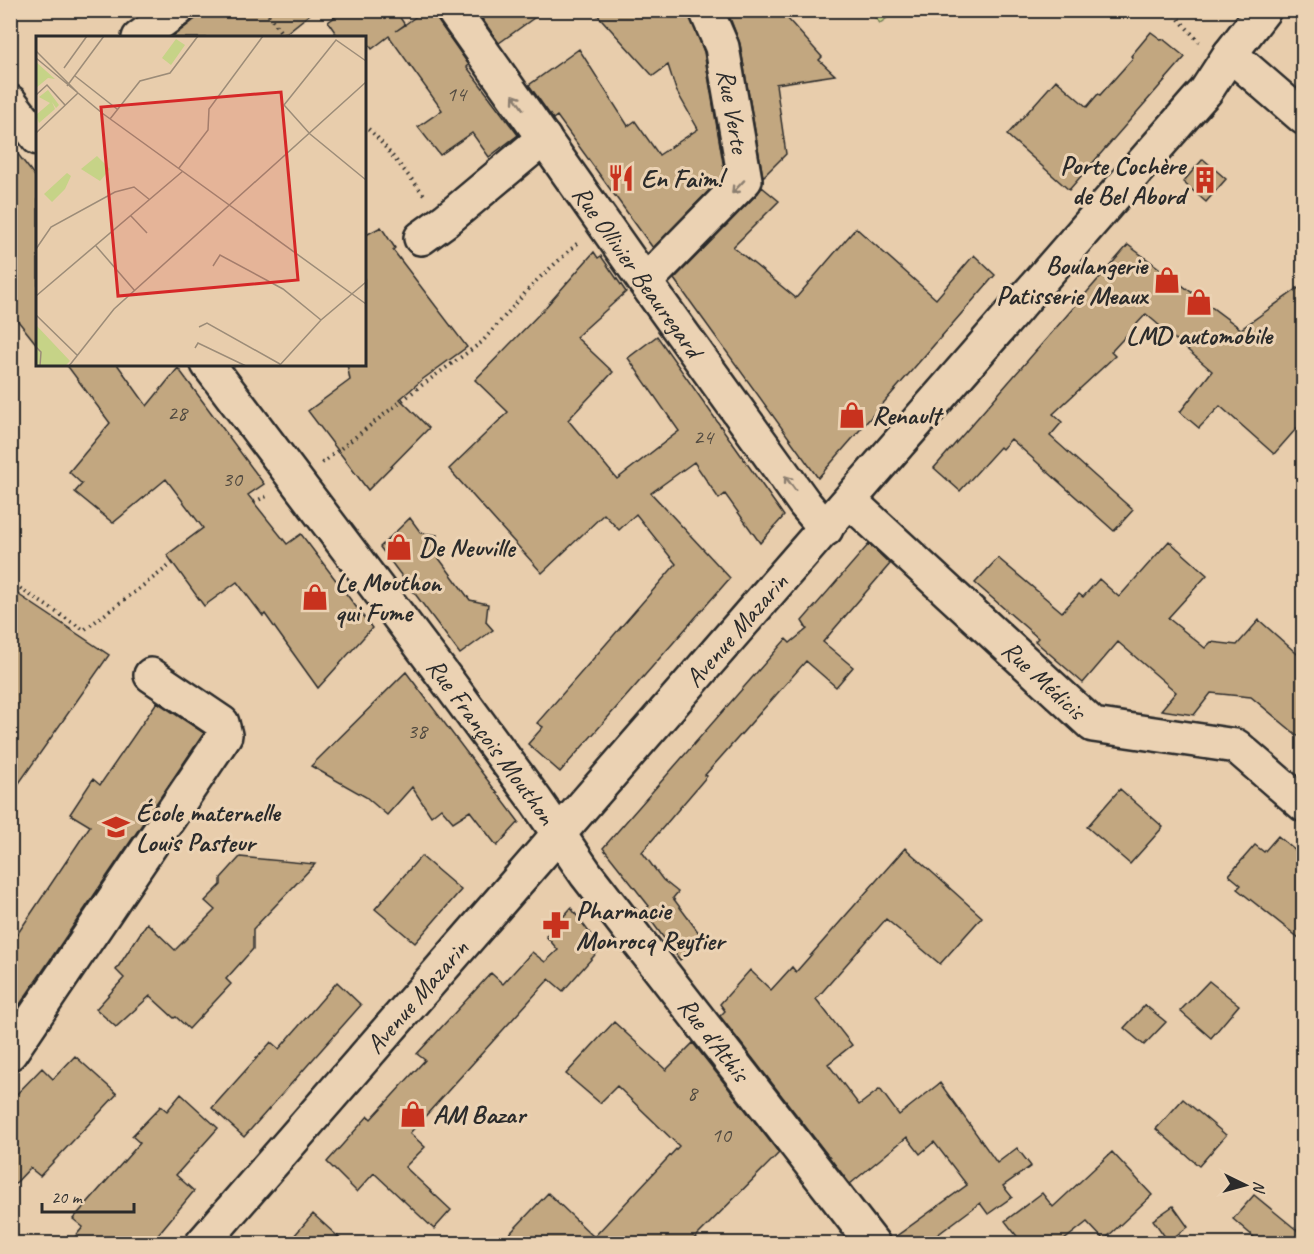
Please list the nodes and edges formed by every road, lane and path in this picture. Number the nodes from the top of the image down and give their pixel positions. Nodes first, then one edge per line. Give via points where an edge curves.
1 (177, 10) edge
2 (265, 10) edge
3 (453, 10) edge
4 (706, 10) edge
5 (1171, 10) edge
6 (1264, 10) edge
7 (142, 36) edge
8 (284, 36) edge
9 (1226, 60) junction
10 (1301, 111) edge
11 (366, 127) edge
12 (544, 138) junction
13 (602, 221) junction
14 (433, 229) joint
15 (645, 282) junction
16 (210, 366) edge
17 (297, 482) junction
18 (850, 501) junction
19 (826, 529) junction
20 (173, 563) dead end
21 (10, 582) edge
22 (151, 675) dead end
23 (1304, 806) edge
24 (558, 834) junction
25 (10, 1053) edge
26 (202, 1244) edge
27 (873, 1244) edge

1 - 7 street
2 - 8 path
12 -> 3 street, Rue Ollivier Beauregard
4 -> 15 street, Rue Verte via 722,47 745,180
5 - 9 path
6 - 9 street, Avenue Mazarin
9 - 10 street
9 - 18 street, Avenue Mazarin via 1206,91
11 - 14 path via 376,136
12 - 13 street, Rue Ollivier Beauregard
12 - 14 street
13 - 15 street, Rue Ollivier Beauregard
13 - 17 path via 535,282 482,342
19 -> 15 street, Rue Ollivier Beauregard
16 - 17 street, Rue François Mouthon
17 - 24 street, Rue François Mouthon
18 - 19 street, Avenue Mazarin
18 - 23 street, Rue Médicis via 1092,725 1236,746
19 - 24 street, Avenue Mazarin
20 - 21 path via 84,630
22 - 25 street via 222,723 225,735
24 - 26 street, Avenue Mazarin
24 - 27 street, Rue d'Athis

